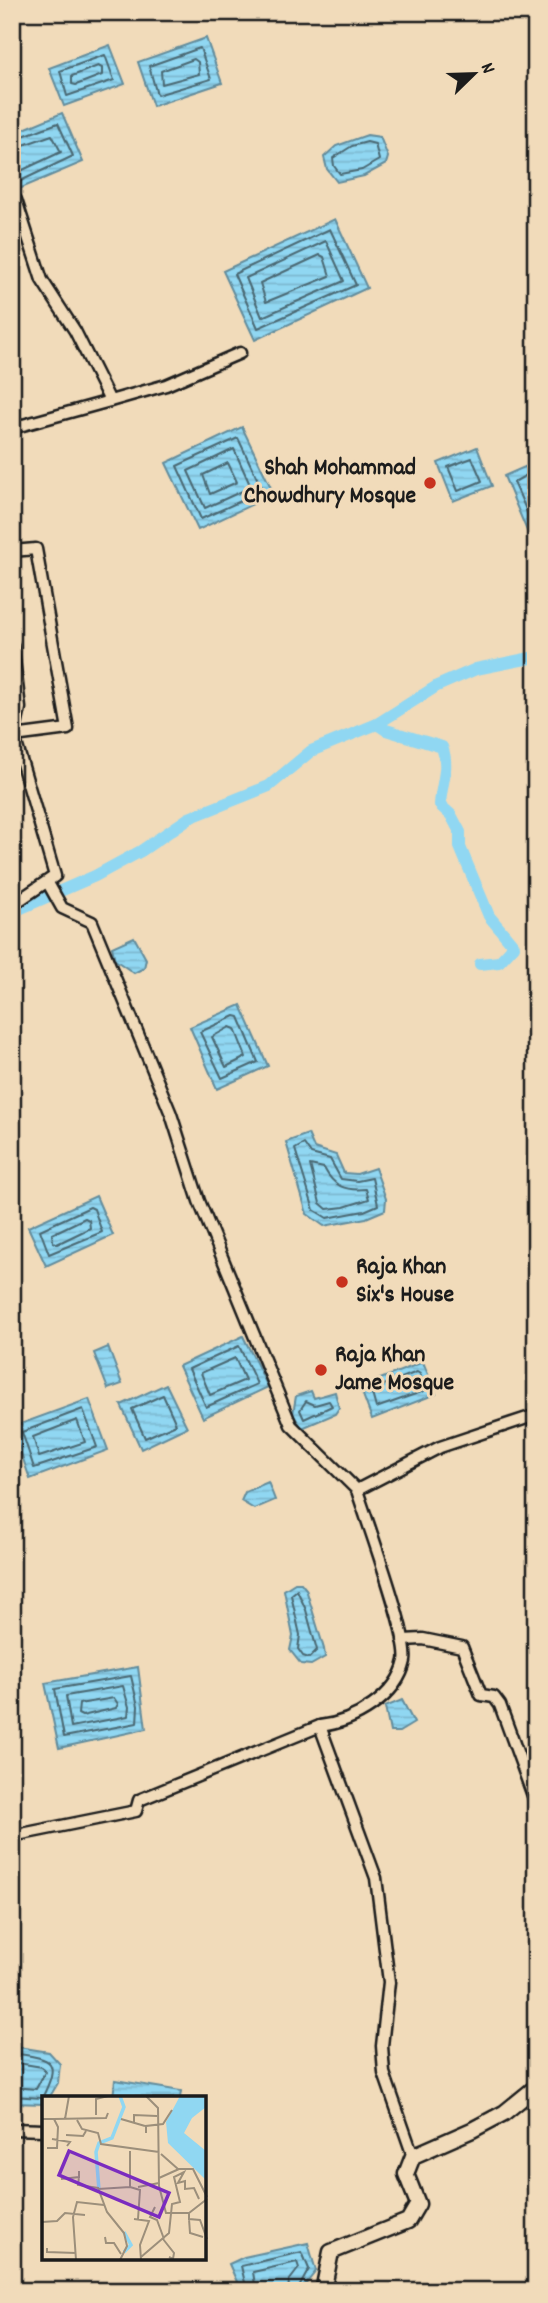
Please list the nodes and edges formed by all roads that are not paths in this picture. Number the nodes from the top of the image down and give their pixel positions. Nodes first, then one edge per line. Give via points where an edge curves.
1 (12, 201) edge
2 (240, 353) dead end
3 (110, 401) junction
4 (12, 428) edge
5 (12, 551) edge
6 (12, 645) edge
7 (14, 736) junction
8 (48, 883) junction
9 (12, 905) edge
10 (536, 1415) edge
11 (357, 1490) junction
12 (403, 1640) junction
13 (320, 1726) junction
14 (536, 1804) edge
15 (12, 1836) edge
16 (536, 2087) edge
17 (12, 2129) edge
18 (42, 2130) edge
19 (413, 2156) junction
20 (323, 2291) edge

1 - 3 street via 16,200 42,280 75,331
2 - 3 street via 166,385
3 - 4 street
5 - 7 street via 36,549 68,729
6 - 7 street via 20,708
7 - 8 street via 55,876
8 - 9 street
8 - 11 street via 62,908 92,922 172,1114 199,1201 291,1425
10 - 11 street via 440,1447
11 - 12 street
12 - 13 street via 406,1658 400,1675 384,1694 338,1724
12 - 14 street via 462,1647 481,1695 494,1697 500,1705
13 - 15 street via 139,1800 136,1811
13 - 19 street via 376,1878 389,1982 384,2073
16 - 19 street via 504,2113
17 - 18 street
19 - 20 street via 406,2174 418,2204 415,2213 408,2221 331,2252

